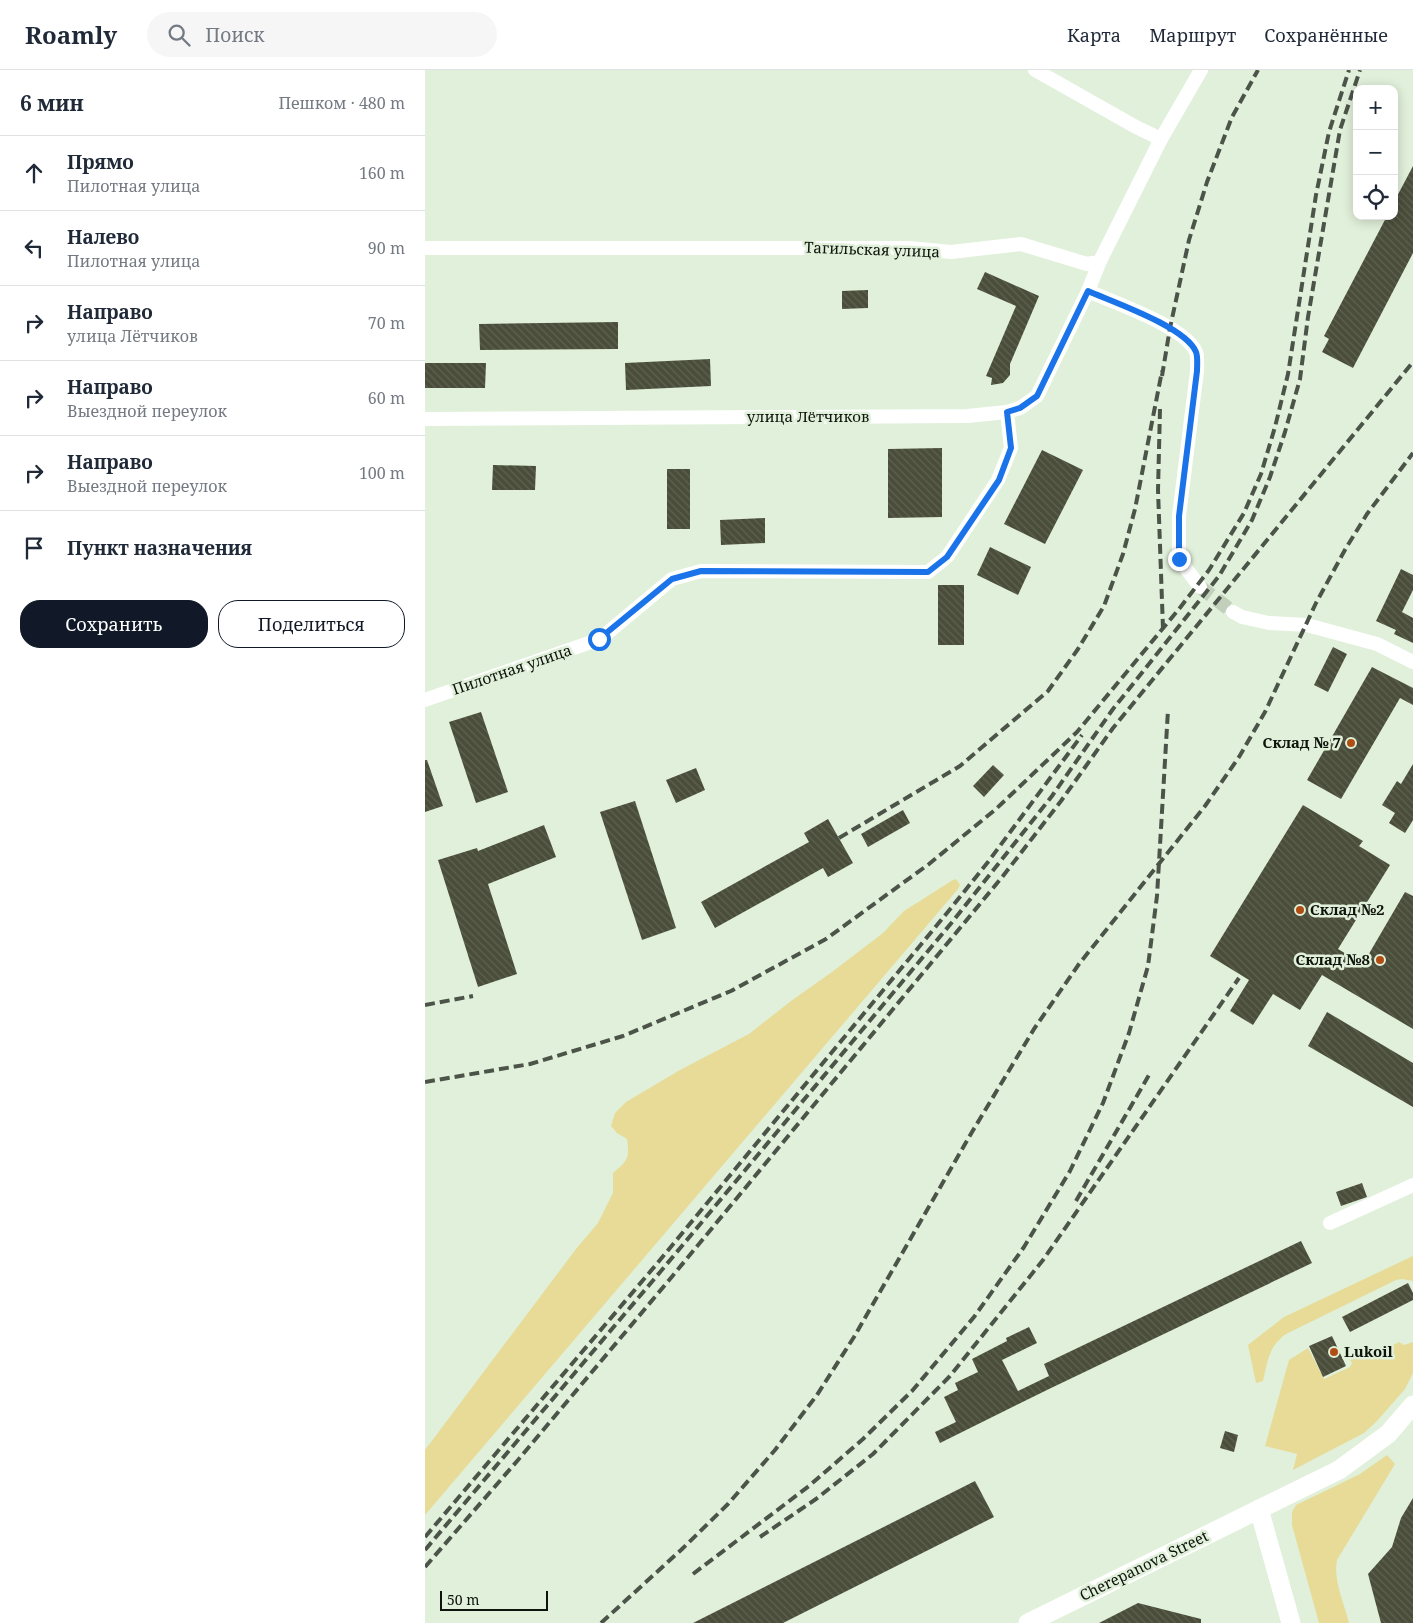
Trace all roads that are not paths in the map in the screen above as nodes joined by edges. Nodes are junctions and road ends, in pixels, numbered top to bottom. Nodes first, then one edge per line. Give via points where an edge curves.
1 (1035, 70) edge
2 (1201, 70) edge
3 (1161, 139) junction
4 (425, 248) edge
5 (1100, 261) junction
6 (1088, 291) junction
7 (1007, 412) junction
8 (425, 419) edge
9 (1200, 587) tunnel mouth
10 (1233, 612) tunnel mouth
11 (1413, 662) edge
12 (425, 700) edge
13 (1413, 1185) edge
14 (1330, 1223) dead end
15 (1413, 1405) edge
16 (1259, 1509) junction
17 (1028, 1623) edge
18 (1291, 1623) edge

1 - 3 street
2 - 3 street
3 - 5 street
4 - 5 street, Тагильская улица via 909,248 951,252 1021,244 1087,264
5 - 6 street, улица Лётчиков
6 - 7 street, улица Лётчиков via 1037,396 1020,408
6 - 9 street via 1170,328 1188,340 1196,352 1197,371 1179,516 1179,559
7 - 8 street, улица Лётчиков via 947,416
7 - 12 street, Пилотная улица via 1011,448 999,480 947,557 928,572 701,571 672,579 599,639
10 - 11 street via 1260,621 1307,625 1377,644
13 - 14 street
15 - 16 main road, Cherepanova Street via 1388,1434 1339,1470
16 - 17 main road, Cherepanova Street
16 - 18 main road

